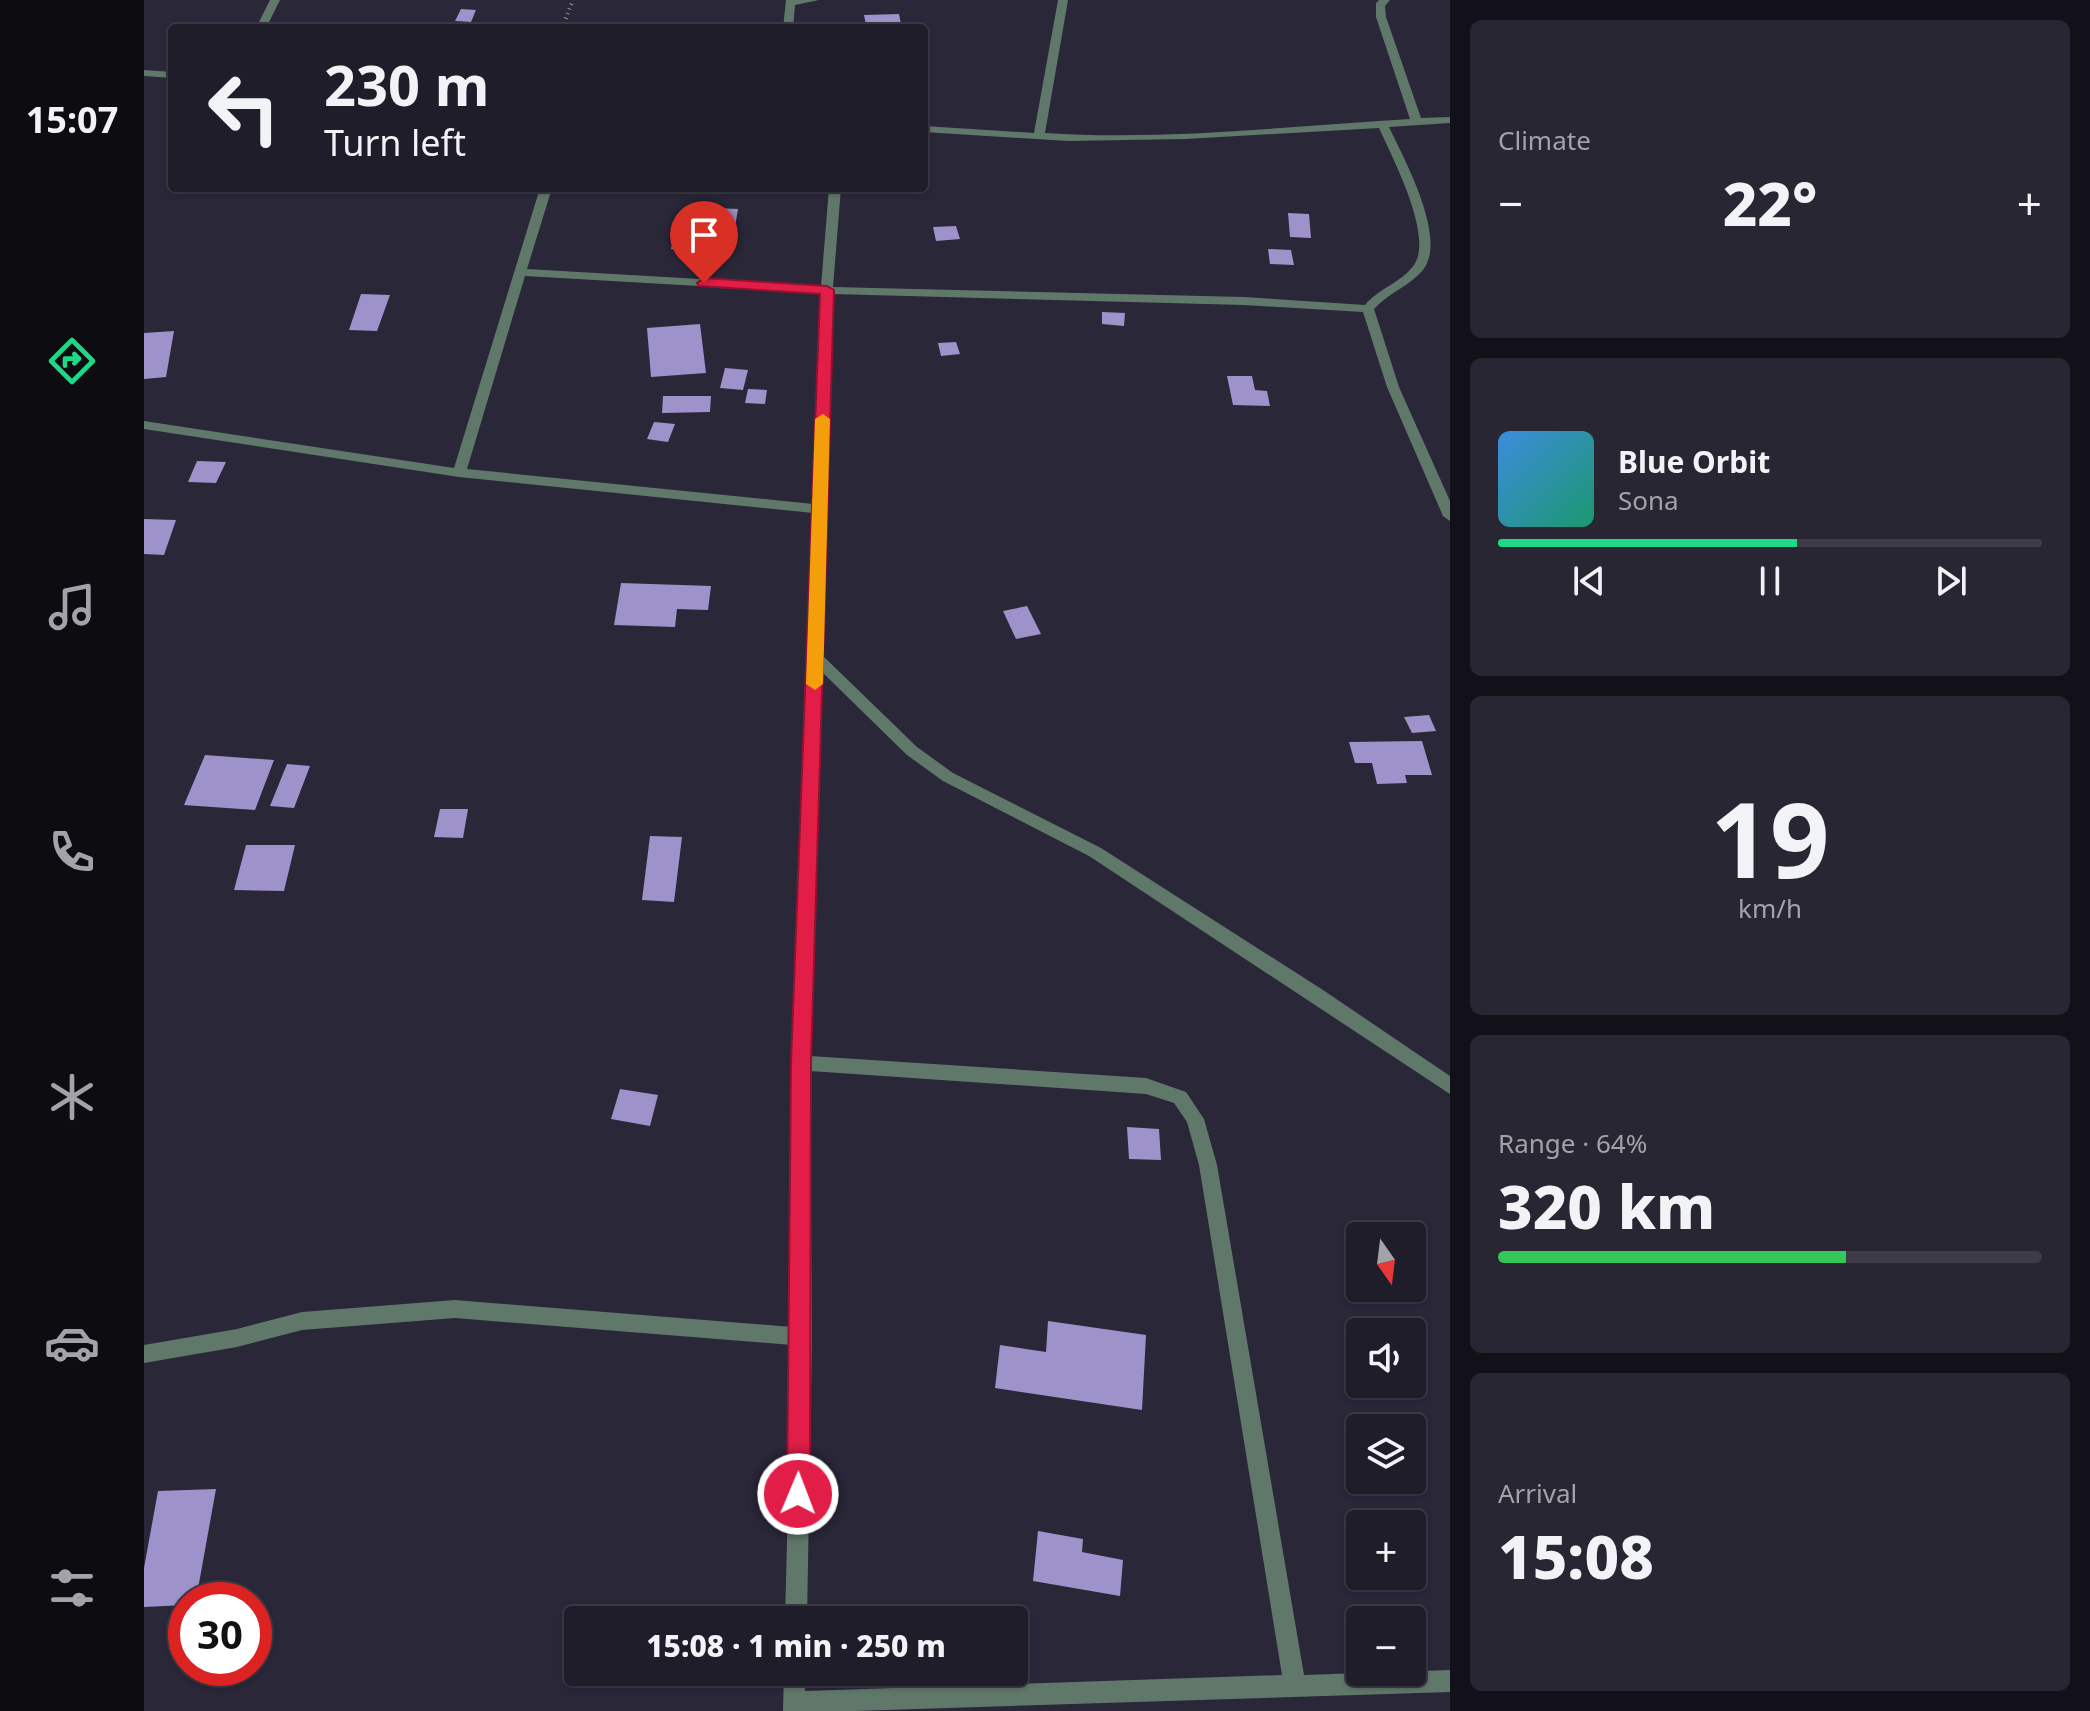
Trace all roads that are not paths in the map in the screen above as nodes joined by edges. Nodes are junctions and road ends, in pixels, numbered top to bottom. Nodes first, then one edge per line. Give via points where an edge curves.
1 (275, 0) edge
2 (814, 0) edge
3 (1063, 0) edge
4 (1385, 0) edge
5 (791, 2) edge
6 (263, 24) edge
7 (788, 24) edge
8 (144, 73) edge
9 (168, 75) edge
10 (1450, 120) edge
11 (1417, 123) junction
12 (1383, 125) junction
13 (928, 129) edge
14 (1039, 135) junction
15 (545, 192) edge
16 (835, 192) edge
17 (520, 272) junction
18 (827, 290) junction
19 (1368, 309) junction
20 (144, 425) edge
21 (459, 473) junction
22 (820, 509) junction
23 (1450, 516) edge
24 (815, 657) junction
25 (801, 1063) junction
26 (1450, 1086) edge
27 (802, 1337) junction
28 (144, 1354) edge
29 (796, 1606) edge
30 (1450, 1681) edge
31 (795, 1686) edge
32 (1295, 1686) junction
33 (794, 1706) edge

1 - 6 street
2 - 5 street
3 - 14 street
4 - 11 street via 1381,17
5 - 7 street
8 - 9 street
10 - 11 street
11 - 12 street
12 - 14 street via 1185,136
12 - 19 street via 1425,229 1427,255
13 - 14 street
15 - 17 street
16 - 18 street
17 - 18 street
17 - 21 street
18 - 19 street via 1229,300
18 - 22 street
19 - 23 street via 1393,387
20 - 21 street
21 - 22 street
22 - 24 street
24 - 25 street
24 - 26 street via 912,751 948,777 1095,852
25 - 27 street
25 - 32 street via 1146,1086 1180,1097 1195,1119 1208,1165
27 - 28 street via 455,1309 302,1321
27 - 29 street
30 - 32 street
31 - 33 street
32 - 33 street

